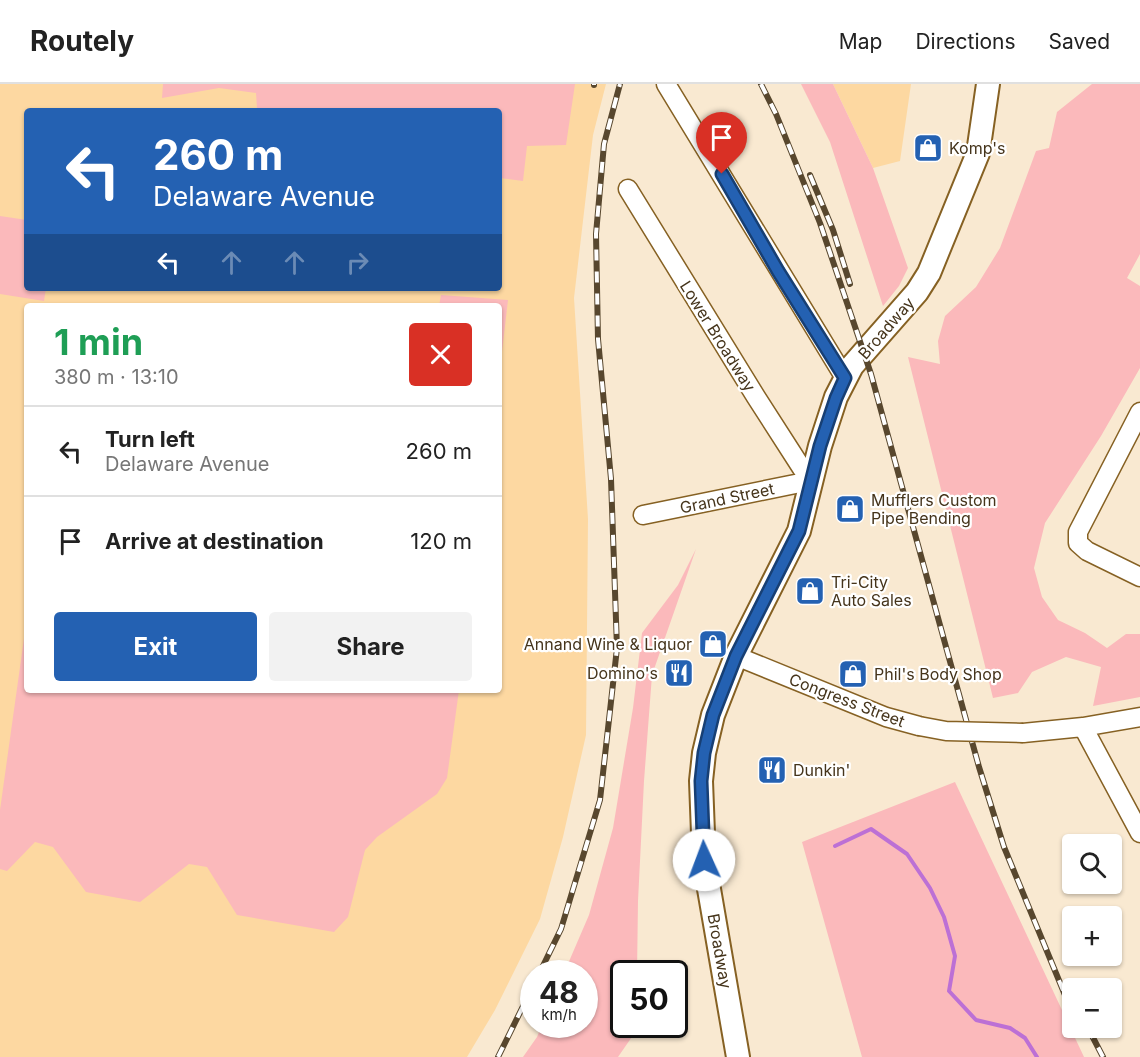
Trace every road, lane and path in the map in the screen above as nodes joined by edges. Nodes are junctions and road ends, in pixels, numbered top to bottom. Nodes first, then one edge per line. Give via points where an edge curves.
1 (666, 84) edge
2 (988, 84) edge
3 (628, 189) dead end
4 (845, 378) junction
5 (1140, 412) edge
6 (810, 481) junction
7 (643, 515) dead end
8 (1140, 577) edge
9 (736, 656) junction
10 (1140, 717) edge
11 (1083, 727) junction
12 (1140, 833) edge
13 (738, 1057) edge

1 - 4 street
2 - 4 main road, Broadway via 978,153 924,283
3 - 6 street, Lower Broadway
4 - 6 main road, Broadway
5 - 8 street via 1078,532 1078,543 1087,551
6 - 7 street, Grand Street
6 - 9 main road, Broadway via 799,531
9 - 11 street, Congress Street, bridge via 886,717 919,726 1023,733
9 - 13 main road, Broadway via 713,715 701,781 704,860
10 - 11 street, Congress Street
11 - 12 street

